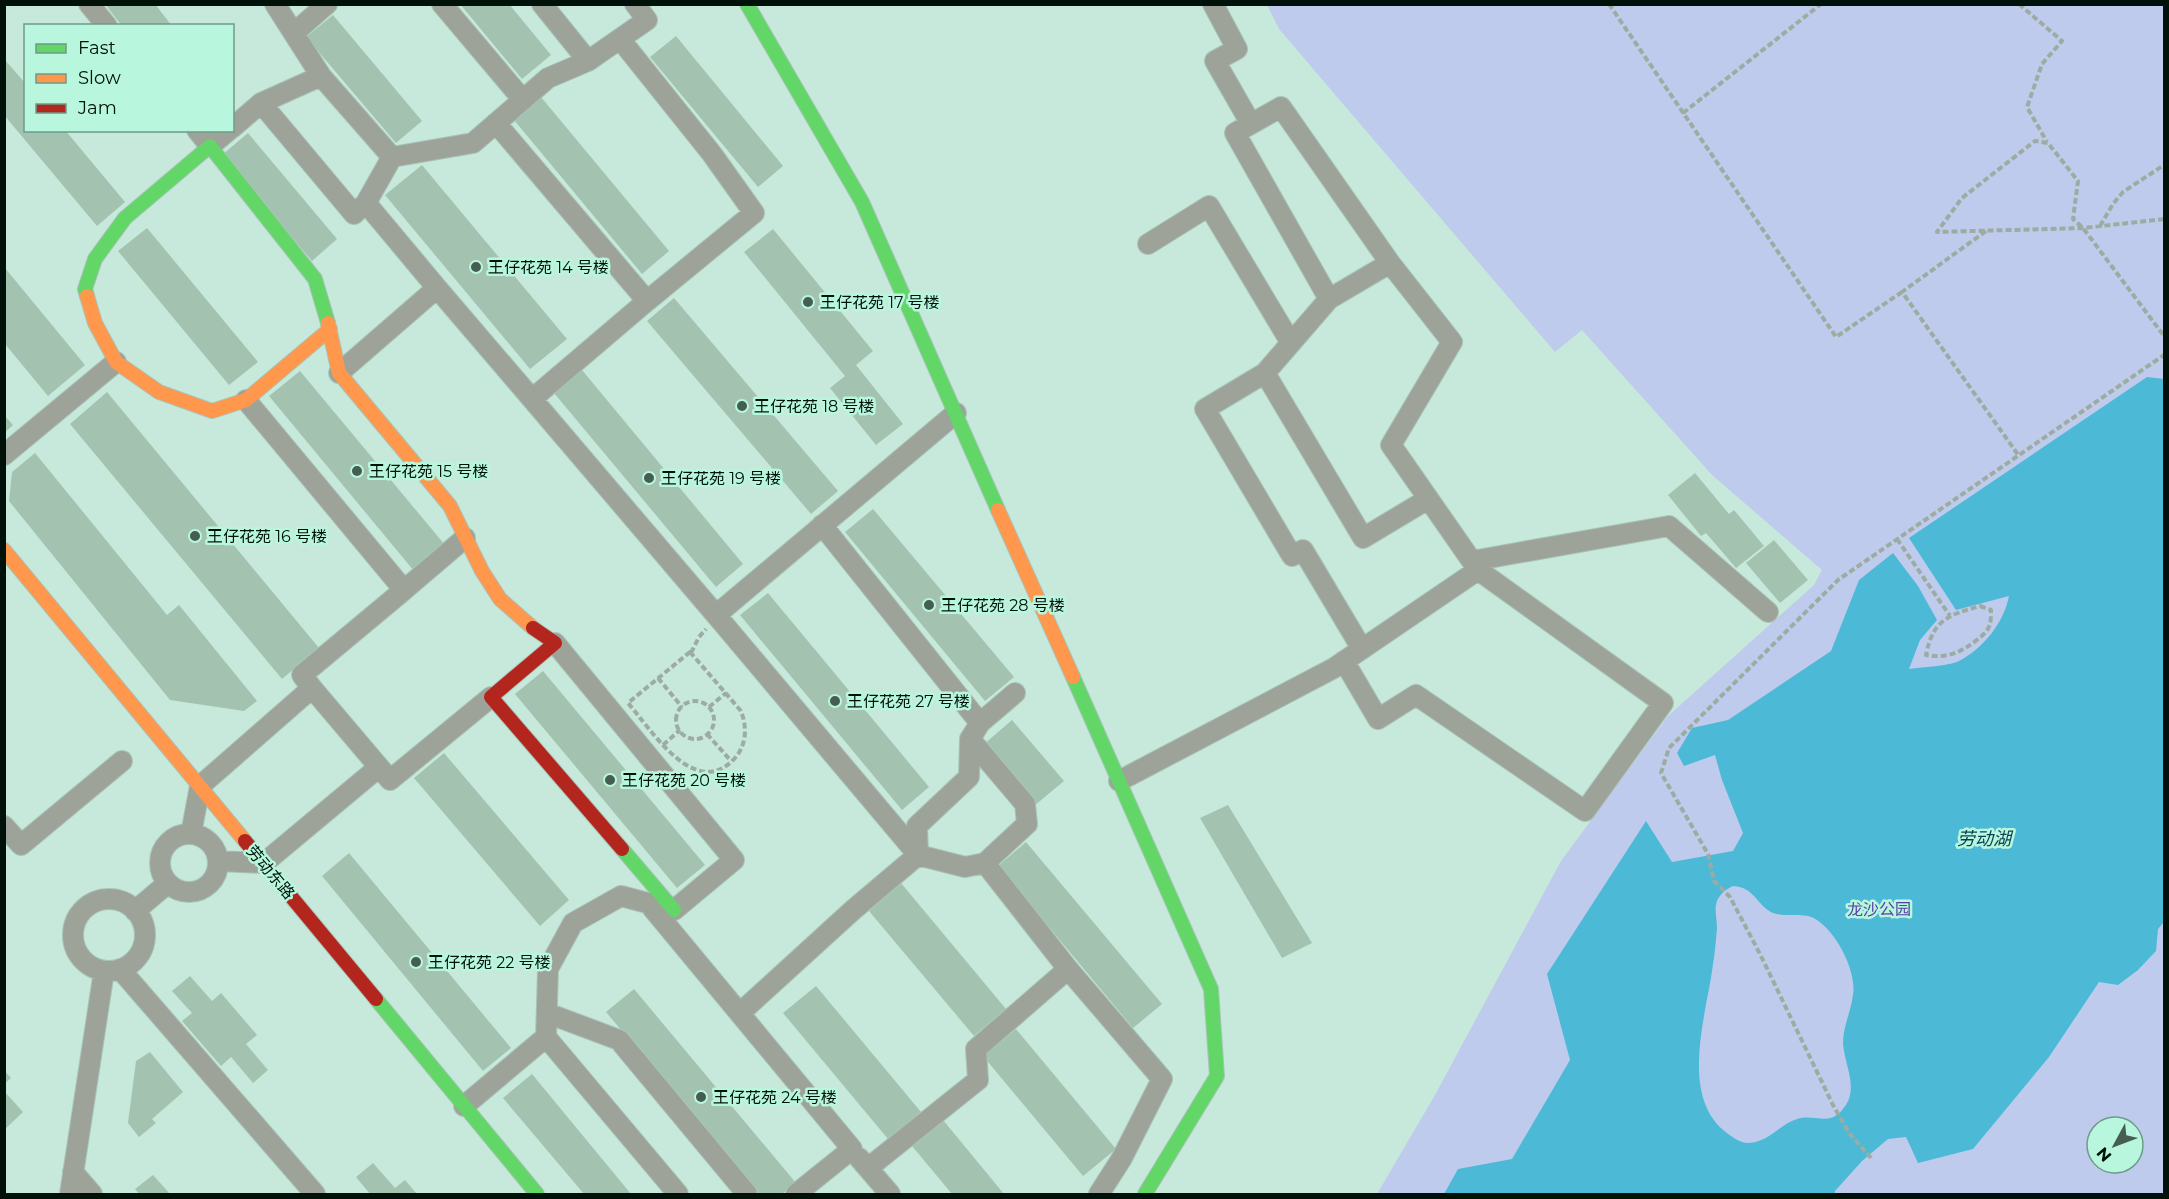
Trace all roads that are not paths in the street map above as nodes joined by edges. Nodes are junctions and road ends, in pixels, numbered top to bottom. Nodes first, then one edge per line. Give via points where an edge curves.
1 (89, 4) edge
2 (275, 4) edge
3 (327, 4) edge
4 (442, 4) edge
5 (542, 4) edge
6 (635, 4) edge
7 (747, 4) edge
8 (1213, 4) edge
9 (105, 24) edge
10 (294, 33) junction
11 (620, 39) junction
12 (588, 61) junction
13 (321, 76) junction
14 (523, 100) junction
15 (261, 103) junction
16 (496, 123) junction
17 (1251, 124) junction
18 (234, 126) edge
19 (199, 132) edge
20 (227, 132) edge
21 (210, 146) junction
22 (392, 157) junction
23 (366, 203) junction
24 (1148, 244) dead end
25 (1390, 263) junction
26 (437, 288) junction
27 (1329, 299) junction
28 (647, 301) junction
29 (330, 329) junction
30 (1292, 343) junction
31 (116, 362) junction
32 (339, 373) junction
33 (1265, 373) junction
34 (531, 399) junction
35 (246, 400) junction
36 (956, 413) junction
37 (4, 455) edge
38 (1428, 499) junction
39 (822, 525) junction
40 (465, 538) junction
41 (4, 550) edge
42 (1475, 565) junction
43 (404, 590) junction
44 (1768, 612) dead end
45 (716, 615) junction
46 (555, 644) junction
47 (1362, 649) junction
48 (1344, 661) junction
49 (312, 688) junction
50 (1015, 693) dead end
51 (491, 697) junction
52 (975, 731) junction
53 (122, 761) dead end
54 (379, 768) junction
55 (1119, 781) junction
56 (200, 786) junction
57 (4, 826) edge
58 (191, 834) junction
59 (918, 855) junction
60 (218, 861) junction
61 (264, 863) junction
62 (985, 863) junction
63 (168, 883) junction
64 (649, 904) junction
65 (674, 910) junction
66 (135, 911) junction
67 (1068, 969) junction
68 (112, 970) junction
69 (547, 1013) junction
70 (740, 1013) junction
71 (546, 1037) junction
72 (464, 1106) junction
73 (852, 1149) junction
74 (868, 1168) junction
75 (73, 1172) junction
76 (530, 1191) edge
77 (70, 1194) edge
78 (92, 1194) edge
79 (315, 1194) edge
80 (678, 1194) edge
81 (747, 1194) edge
82 (796, 1194) edge
83 (888, 1194) edge
84 (1100, 1194) edge
85 (1145, 1194) edge

1 - 9 street
2 - 10 street
3 - 10 street
4 - 14 street
5 - 12 street
6 - 11 street via 647,20
7 - 36 street via 862,202
8 - 17 street via 1237,49 1215,61
10 - 13 street
11 - 12 street
11 - 28 street via 754,213
12 - 14 street via 548,78
13 - 15 street
13 - 22 street
14 - 16 street
15 - 18 street
15 - 23 street via 354,214
16 - 22 street via 473,143
16 - 28 street
17 - 25 street via 1281,107
17 - 27 street via 1235,133
19 - 21 street
20 - 21 street
21 - 29 street via 315,279
21 - 31 street via 125,218 95,259 85,289 95,323
22 - 23 street
23 - 26 street
24 - 30 street via 1209,206
25 - 27 street
25 - 38 street via 1452,342 1391,445
26 - 32 street
26 - 34 street
27 - 30 street
28 - 34 street
29 - 32 street
29 - 35 street
30 - 33 street
31 - 35 street via 159,392 212,411
31 - 37 street
32 - 40 street via 450,506
33 - 38 street via 1363,538
33 - 47 street via 1205,409 1292,556 1303,550
34 - 45 street
35 - 43 street
36 - 39 street
36 - 55 street
38 - 42 street
39 - 45 street
39 - 52 street
40 - 43 street
40 - 46 street via 500,599
41 - 56 street, 劳动东路
42 - 44 street via 1670,526
42 - 47 street
42 - 48 street via 1663,704 1585,811 1416,695 1378,718
43 - 49 street via 302,675
45 - 59 street
46 - 51 street
46 - 65 street via 734,860
47 - 48 street
48 - 55 street
49 - 54 street
49 - 56 street
50 - 52 street
51 - 54 street via 390,780
51 - 65 street
52 - 59 street via 969,777 917,826
52 - 62 street via 1025,804 1027,824
53 - 57 street via 21,846
54 - 61 street
55 - 85 street via 1211,989 1217,1076
56 - 58 street
56 - 61 street, 劳动东路
58 - 60 street via 211,843
58 - 63 street via 177,836 164,848 160,866
59 - 62 street via 965,867
59 - 70 street
60 - 61 street
60 - 63 street via 212,880 196,891
61 - 72 street, 劳动东路
62 - 67 street
63 - 66 street
64 - 65 street
64 - 69 street via 621,896 573,923 548,969
64 - 70 street
66 - 68 street via 143,926 142,949 127,966
66 - 68 street via 120,901 108,899 96,901 78,916 73,939 76,951 93,967
67 - 74 street via 976,1049 978,1080
67 - 84 street via 1162,1079
68 - 75 street
68 - 79 street
69 - 71 street
69 - 81 street via 619,1040
70 - 73 street
71 - 72 street
71 - 80 street
72 - 76 street, 劳动东路
73 - 74 street
73 - 82 street
74 - 83 street
75 - 77 street
75 - 78 street

